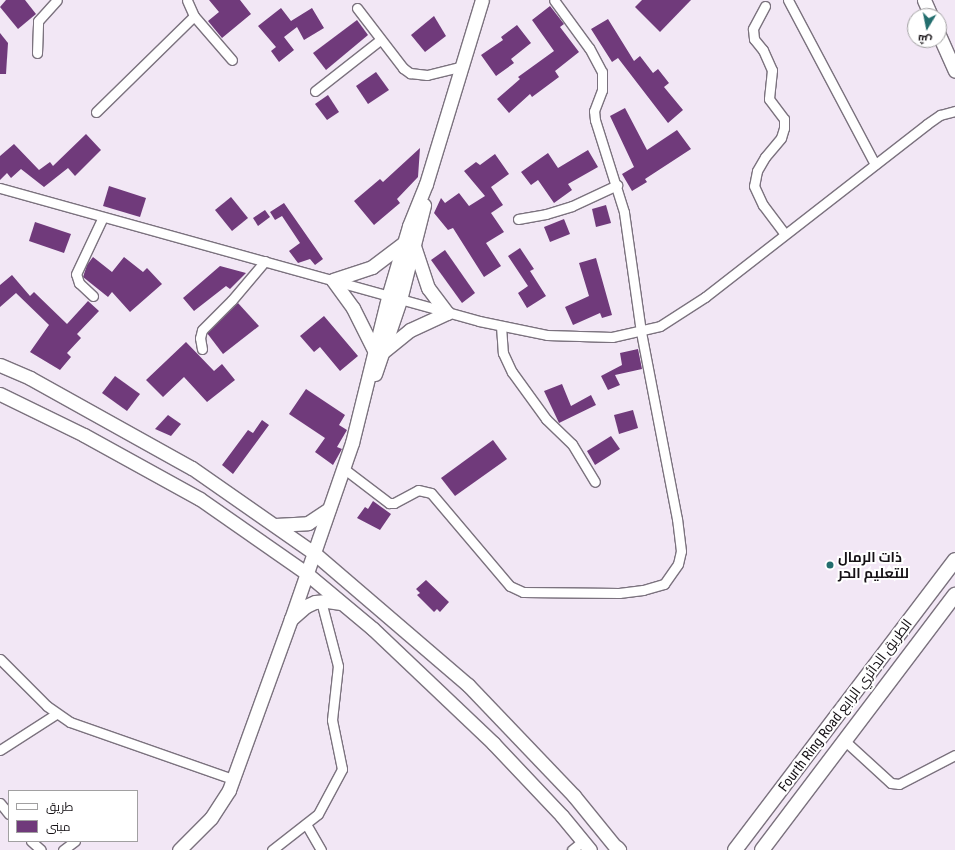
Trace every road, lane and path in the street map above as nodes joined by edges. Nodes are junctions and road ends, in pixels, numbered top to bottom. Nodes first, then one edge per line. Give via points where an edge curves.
1 (57, 0) edge
2 (482, 0) edge
3 (788, 0) edge
4 (189, 1) edge
5 (558, 1) edge
6 (765, 2) edge
7 (357, 8) dead end
8 (194, 16) junction
9 (380, 40) junction
10 (945, 48) edge
11 (37, 54) dead end
12 (232, 60) dead end
13 (462, 66) junction
14 (954, 66) edge
15 (315, 90) dead end
16 (955, 111) edge
17 (96, 112) dead end
18 (875, 164) junction
19 (617, 185) junction
20 (0, 188) edge
21 (103, 217) junction
22 (518, 219) dead end
23 (784, 233) junction
24 (410, 244) junction
25 (265, 261) junction
26 (333, 280) junction
27 (93, 296) dead end
28 (394, 298) junction
29 (447, 313) junction
30 (501, 326) junction
31 (641, 332) junction
32 (202, 349) dead end
33 (378, 351) junction
34 (0, 365) edge
35 (0, 394) edge
36 (343, 468) junction
37 (595, 482) dead end
38 (329, 509) junction
39 (275, 524) junction
40 (314, 553) junction
41 (955, 560) edge
42 (306, 573) junction
43 (955, 595) edge
44 (322, 601) junction
45 (341, 603) junction
46 (291, 619) junction
47 (0, 659) edge
48 (56, 714) junction
49 (845, 741) junction
50 (0, 750) edge
51 (955, 755) edge
52 (233, 779) junction
53 (0, 803) edge
54 (8, 813) edge
55 (306, 824) junction
56 (32, 842) edge
57 (74, 842) edge
58 (586, 846) edge
59 (618, 849) edge
60 (41, 850) edge
61 (63, 850) edge
62 (179, 850) edge
63 (272, 850) edge
64 (321, 850) edge
65 (572, 850) edge
66 (735, 850) edge
67 (762, 850) edge

1 - 11 street via 38,20
2 - 13 main road
3 - 18 street
4 - 8 street
5 - 19 street via 602,72 602,90 594,111
6 - 23 street via 753,29 754,40 763,50 772,70 769,99 784,119 784,128 781,138 757,171 754,186 763,205
7 - 9 street
8 - 12 street
8 - 17 street
9 - 13 street via 410,73 427,75
9 - 15 street
10 - 14 main road
13 - 24 main road
16 - 18 street via 934,119
18 - 23 street
19 - 22 street via 565,208 536,217
19 - 31 street via 634,269
20 - 21 street
21 - 25 street
21 - 27 street via 76,274 79,283
23 - 31 street via 705,297 665,323
24 - 26 main road via 372,267
24 - 28 main road
24 - 29 main road via 428,288
25 - 26 street
25 - 32 street via 202,330
26 - 28 street
26 - 33 main road
28 - 29 street
28 - 33 main road
29 - 30 street
29 - 33 main road via 410,330
30 - 31 street via 569,338 612,337
30 - 37 street via 503,353 512,372 546,419 572,444
31 - 36 street via 681,551 672,576 664,584 619,593 534,594 516,590 431,493 418,490 389,503
33 - 36 main road
34 - 39 main road via 30,378 192,468
35 - 42 main road via 84,435 200,499
36 - 38 main road
38 - 39 main road via 308,523
38 - 40 main road
39 - 40 main road
40 - 42 main road
40 - 59 main road via 468,684 568,790
41 - 66 main road, Fourth Ring Road الطريق الدائري الرابع
42 - 45 main road
42 - 46 main road
43 - 49 main road, Fourth Ring Road الطريق الدائري الرابع
44 - 45 main road
44 - 46 main road via 306,606
44 - 55 street via 338,666 332,720 342,769 326,802
45 - 58 main road via 373,629 493,743
46 - 52 main road
47 - 48 street
48 - 50 street
48 - 52 street via 98,733
49 - 51 street via 888,782 894,784
49 - 67 main road, Fourth Ring Road الطريق الدائري الرابع
52 - 62 main road via 211,818
53 - 54 street
55 - 63 street
55 - 64 street
56 - 60 street
57 - 61 street
58 - 65 street

